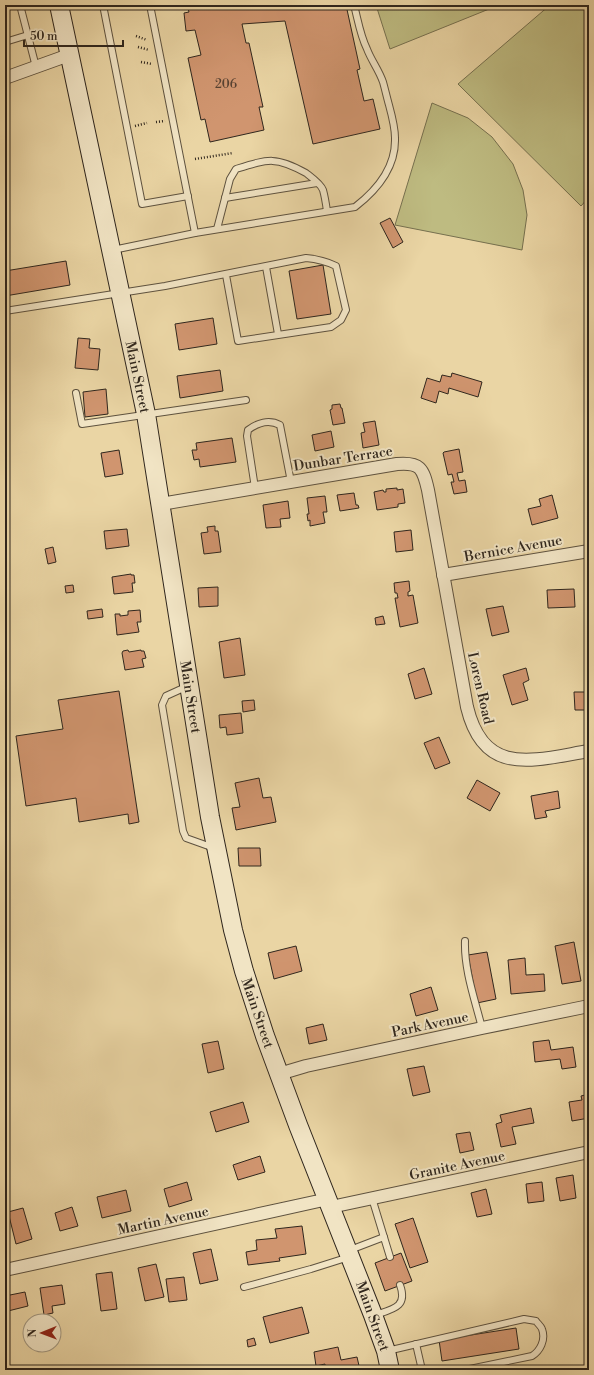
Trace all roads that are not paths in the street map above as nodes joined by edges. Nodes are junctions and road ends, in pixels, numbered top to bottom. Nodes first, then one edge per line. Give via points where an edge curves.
1 (20, 5) edge
2 (59, 5) edge
3 (103, 5) edge
4 (150, 5) edge
5 (354, 5) edge
6 (28, 34) junction
7 (5, 42) edge
8 (69, 55) junction
9 (36, 67) junction
10 (5, 78) edge
11 (317, 183) junction
12 (188, 196) junction
13 (225, 198) junction
14 (327, 211) junction
15 (217, 229) junction
16 (195, 233) junction
17 (111, 250) junction
18 (266, 267) junction
19 (226, 275) junction
20 (120, 293) junction
21 (5, 311) edge
22 (278, 334) junction
23 (76, 393) dead end
24 (246, 400) dead end
25 (146, 414) junction
26 (291, 482) junction
27 (255, 488) junction
28 (161, 504) junction
29 (589, 551) edge
30 (443, 575) junction
31 (190, 685) junction
32 (589, 751) edge
33 (216, 849) junction
34 (465, 941) dead end
35 (589, 1006) edge
36 (482, 1028) junction
37 (279, 1074) junction
38 (589, 1152) edge
39 (372, 1198) junction
40 (329, 1203) junction
41 (384, 1237) junction
42 (349, 1253) junction
43 (390, 1257) dead end
44 (5, 1270) edge
45 (400, 1285) dead end
46 (244, 1287) dead end
47 (374, 1315) junction
48 (416, 1344) junction
49 (386, 1352) junction
50 (390, 1370) edge
51 (422, 1370) edge
52 (465, 1370) edge

1 - 6 lane
2 - 8 main road, Main Street
3 - 12 lane via 142,204
4 - 12 lane
5 - 14 lane via 366,48 383,81 393,123 393,154 383,180 366,198 355,206
6 - 7 lane
6 - 9 lane
8 - 9 street
8 - 17 main road, Main Street
9 - 10 street
11 - 13 lane
11 - 13 lane via 291,164 279,160 264,161 236,169 230,179
11 - 14 lane via 323,188
12 - 16 lane
13 - 15 lane
14 - 15 lane
15 - 16 lane
16 - 17 lane
17 - 20 main road, Main Street
18 - 19 lane
18 - 22 lane
18 - 22 lane via 306,258 318,259 336,266 346,310 341,320 331,327
19 - 20 lane
19 - 22 lane via 238,341
20 - 21 lane
20 - 25 main road, Main Street
23 - 25 lane via 82,424
24 - 25 lane
25 - 28 main road, Main Street
26 - 27 street, Dunbar Terrace
26 - 27 lane via 280,425 274,422 263,423 248,430 247,436
26 - 30 street, Dunbar Terrace via 397,464 416,465 427,482
27 - 28 street, Dunbar Terrace
28 - 31 main road, Main Street
29 - 30 street, Bernice Avenue
30 - 32 street, Loren Road via 470,721 480,741 495,753 515,760 535,760
31 - 33 main road, Main Street
31 - 33 lane via 166,696 162,704 183,831 186,838
33 - 37 main road, Main Street via 244,971
34 - 36 lane via 467,968
35 - 36 street, Park Avenue
36 - 37 street, Park Avenue
37 - 40 main road, Main Street
38 - 39 street, Granite Avenue
39 - 40 street, Granite Avenue
39 - 41 lane
40 - 42 main road, Main Street
40 - 44 street, Martin Avenue
41 - 42 lane
41 - 43 lane
42 - 46 lane via 311,1269
42 - 47 main road, Main Street
45 - 47 lane via 402,1302
47 - 49 main road, Main Street
48 - 49 lane
48 - 51 lane
48 - 52 lane via 524,1319 536,1321 542,1330 542,1343 538,1352 532,1356
49 - 50 main road, Main Street

